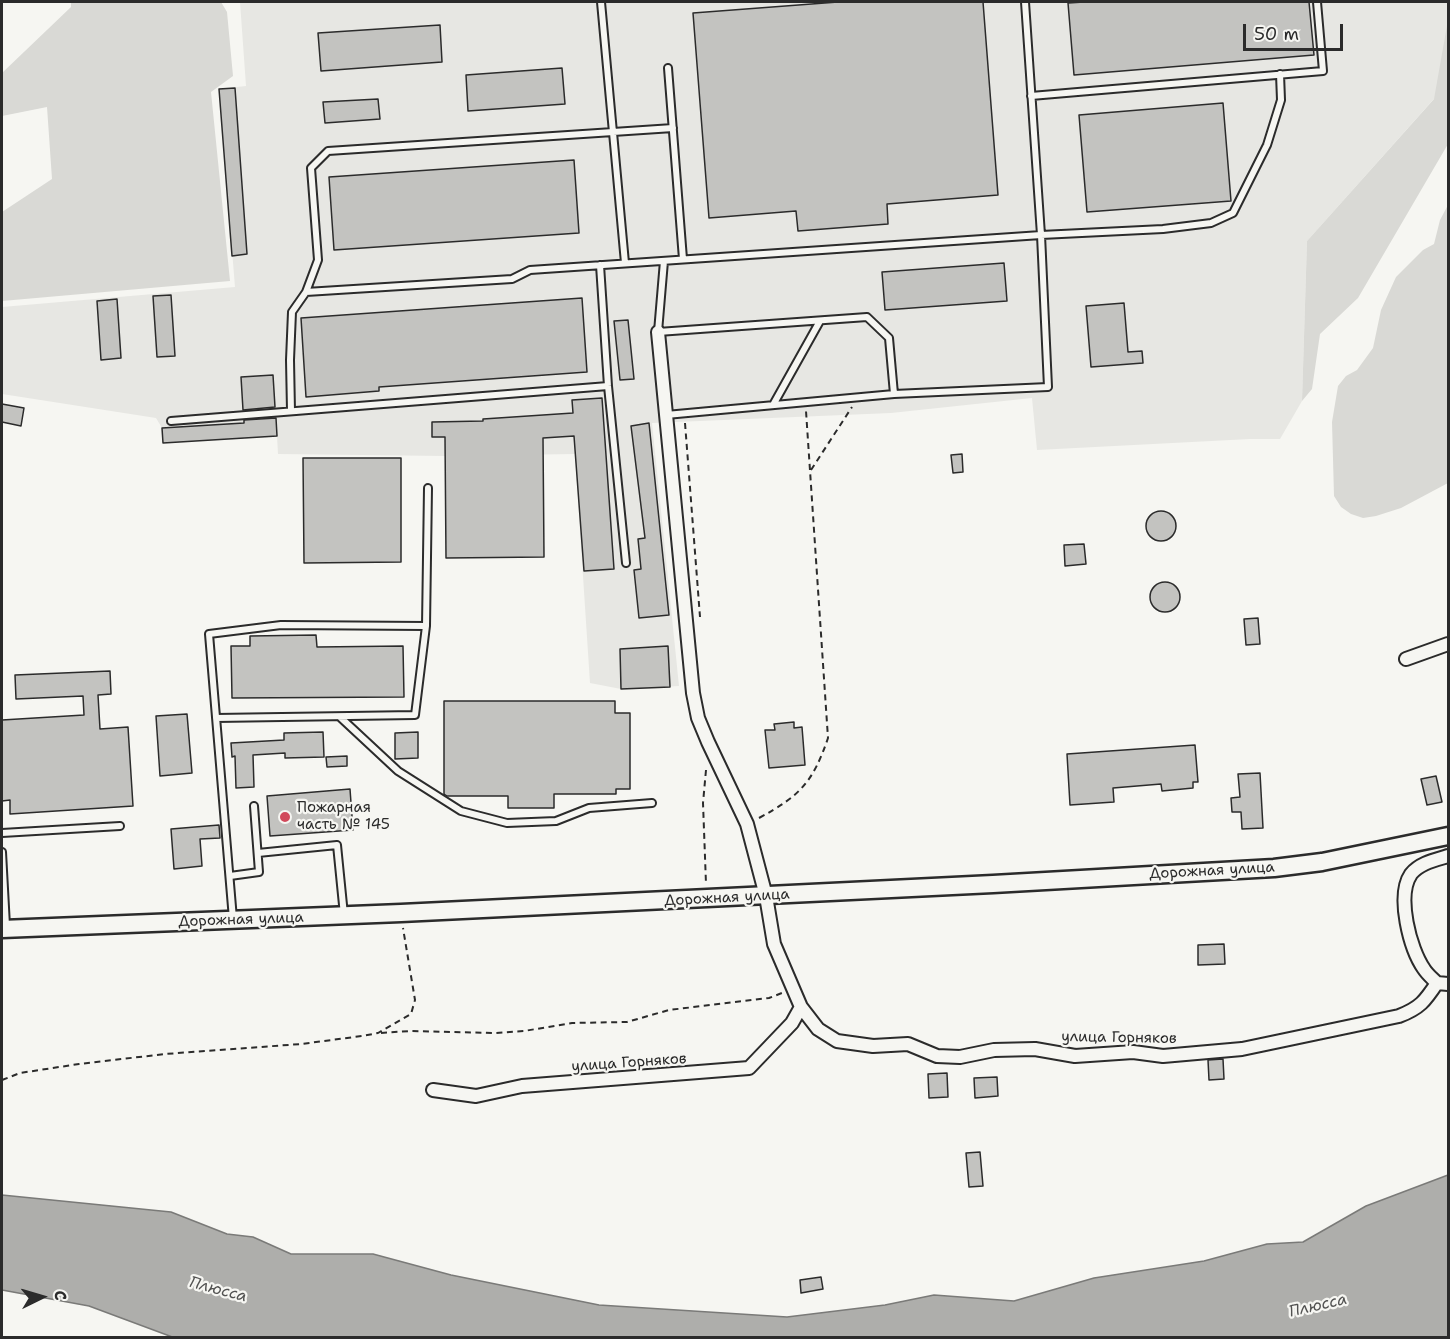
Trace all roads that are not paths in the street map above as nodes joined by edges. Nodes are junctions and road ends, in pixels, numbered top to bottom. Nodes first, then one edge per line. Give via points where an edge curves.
1 (601, 2) edge
2 (1025, 2) edge
3 (1317, 2) edge
4 (668, 68) dead end
5 (1280, 74) junction
6 (1031, 96) junction
7 (673, 129) junction
8 (613, 132) junction
9 (1041, 235) junction
10 (684, 260) junction
11 (664, 261) junction
12 (625, 263) junction
13 (600, 265) junction
14 (306, 292) junction
15 (820, 321) junction
16 (658, 332) junction
17 (608, 386) junction
18 (894, 394) junction
19 (773, 405) junction
20 (291, 411) junction
21 (665, 415) junction
22 (171, 421) dead end
23 (428, 488) dead end
24 (626, 563) dead end
25 (426, 626) junction
26 (1449, 644) edge
27 (1406, 659) dead end
28 (340, 716) junction
29 (216, 718) junction
30 (652, 803) dead end
31 (254, 806) dead end
32 (120, 826) dead end
33 (2, 833) edge
34 (1449, 836) edge
35 (2, 852) edge
36 (258, 853) junction
37 (1449, 856) edge
38 (230, 876) junction
39 (766, 896) junction
40 (344, 916) junction
41 (233, 920) junction
42 (4, 929) edge
43 (1443, 983) edge
44 (801, 1007) junction
45 (433, 1090) dead end

1 - 8 lane
2 - 6 lane
3 - 5 lane via 1323,71
4 - 7 lane
5 - 6 lane
5 - 9 lane via 1281,100 1267,145 1233,213 1211,223 1164,229
6 - 9 lane
7 - 8 lane
7 - 10 lane
8 - 12 lane
8 - 14 lane via 328,151 311,168 318,260
9 - 10 lane
9 - 18 lane via 1048,387
10 - 11 lane
11 - 12 lane
11 - 16 lane
12 - 13 lane
13 - 14 lane via 530,270 512,279
13 - 17 lane
14 - 20 lane via 292,312
15 - 16 lane
15 - 18 lane via 867,317 889,338
15 - 19 lane
16 - 21 street, улица Горняков
17 - 20 lane
17 - 24 lane
18 - 19 lane
19 - 21 lane
20 - 22 lane
21 - 39 street, улица Горняков via 698,718 747,824
23 - 25 lane
25 - 28 lane via 415,715
25 - 29 lane via 281,625 209,634
26 - 27 street
28 - 29 lane
28 - 30 lane via 398,771 461,811 507,823 556,821 589,808
29 - 38 lane
31 - 36 lane
32 - 33 lane
34 - 39 street, Дорожная улица via 1274,868
35 - 42 lane
36 - 38 lane via 259,872
36 - 40 lane via 337,845
37 - 43 street via 1426,862 1413,873 1406,884 1405,903 1414,949 1424,970
38 - 41 lane
39 - 40 street, Дорожная улица
39 - 44 street, улица Горняков via 774,944
40 - 41 street, Дорожная улица
41 - 42 street, Дорожная улица
43 - 44 street, улица Горняков via 1414,1011 1400,1016 1242,1049 1163,1056 1075,1056 1035,1049 937,1056 908,1044 873,1046 837,1041 818,1029
44 - 45 street, улица Горняков via 792,1023 749,1068 522,1086 476,1096

